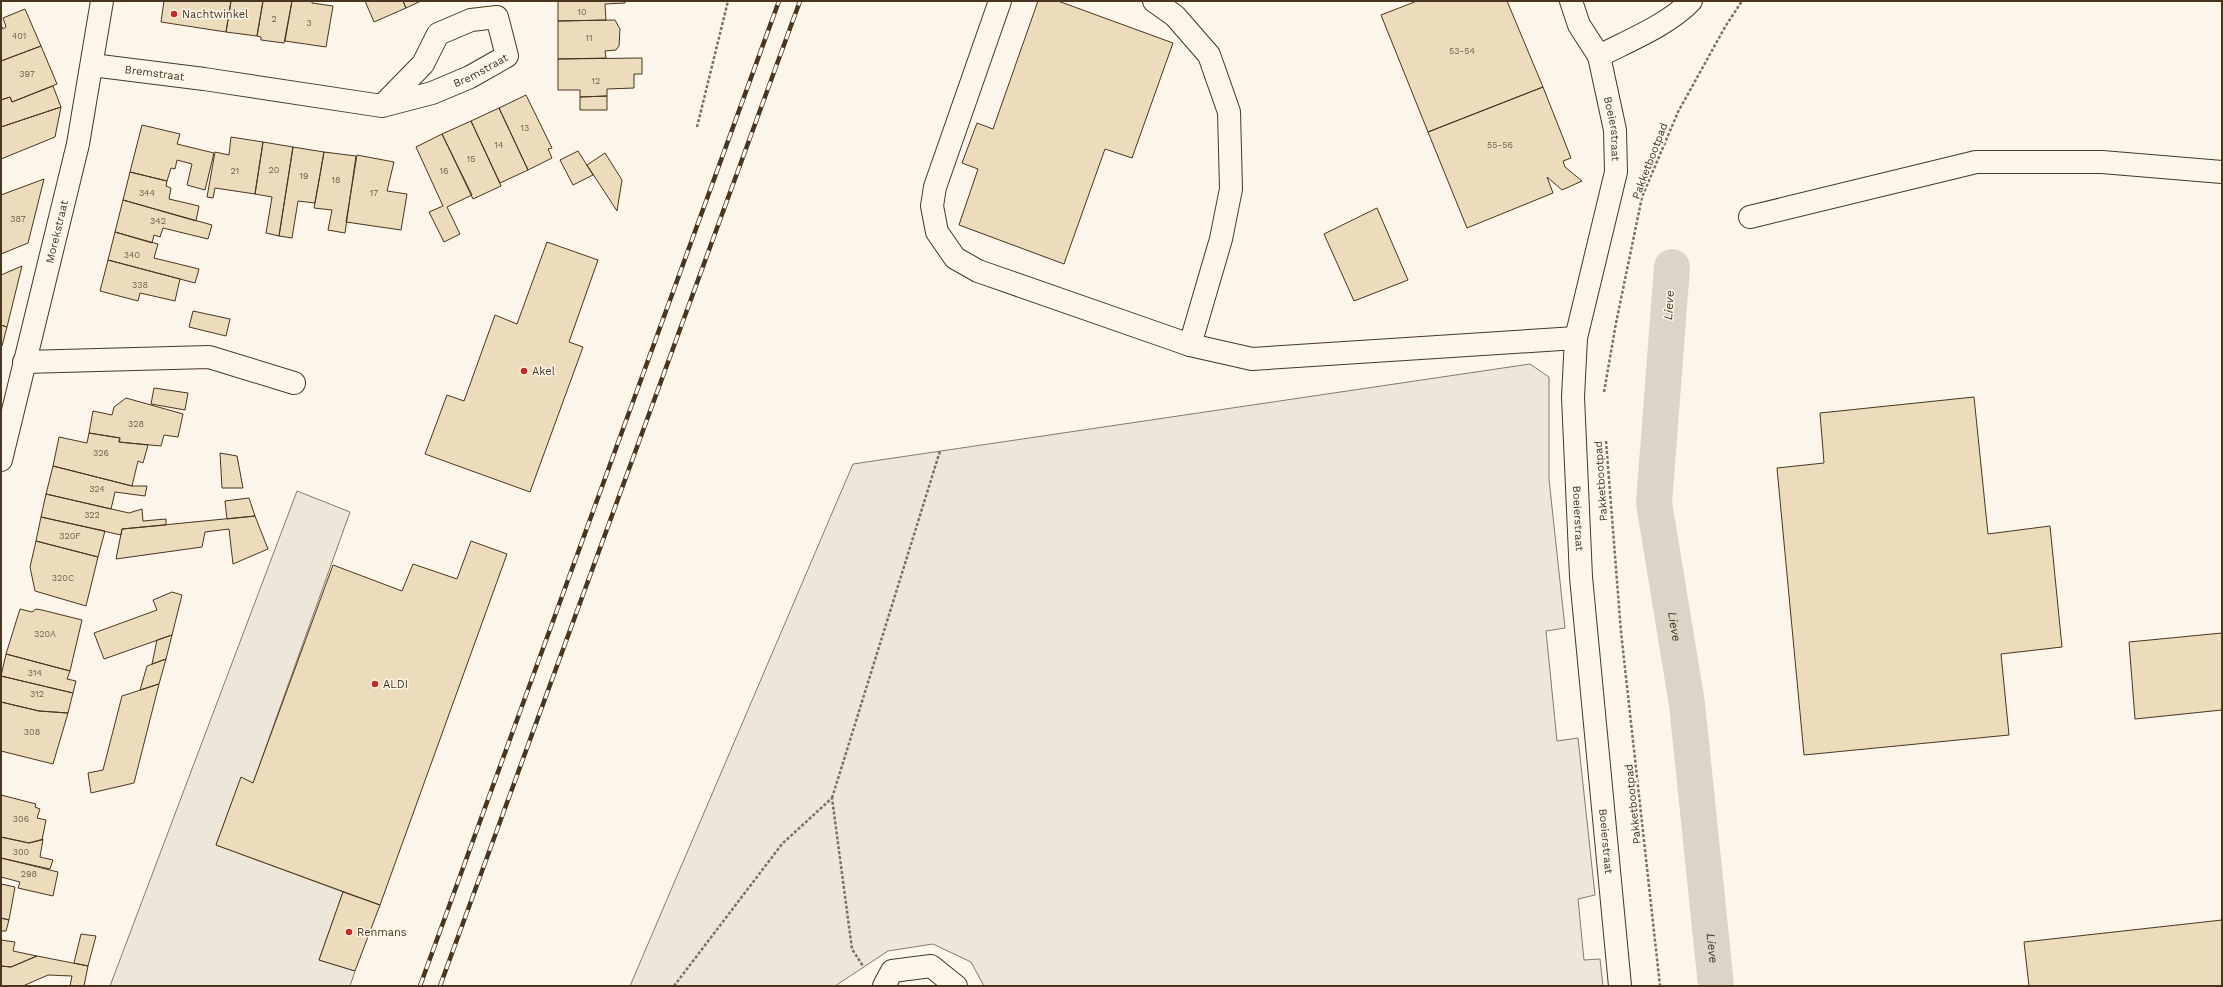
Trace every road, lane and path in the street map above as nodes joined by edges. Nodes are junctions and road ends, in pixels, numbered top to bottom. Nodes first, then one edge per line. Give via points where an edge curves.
1 (102, 1) edge
2 (728, 1) edge
3 (1000, 1) edge
4 (1154, 1) edge
5 (1570, 1) edge
6 (1691, 1) edge
7 (1742, 1) edge
8 (1599, 56) junction
9 (92, 65) junction
10 (382, 106) junction
11 (698, 127) dead end
12 (2222, 172) edge
13 (1750, 217) dead end
14 (1576, 338) junction
15 (1190, 345) junction
16 (24, 362) junction
17 (294, 383) dead end
18 (1604, 398) dead end
19 (1606, 436) dead end
20 (940, 451) dead end
21 (1, 460) edge
22 (832, 798) junction
23 (864, 968) dead end
24 (674, 986) edge
25 (884, 986) edge
26 (956, 986) edge
27 (1620, 986) edge
28 (1660, 986) edge

1 - 9 street, Morekstraat
2 - 11 path
3 - 15 street via 936,187 932,206 937,232 955,258 978,271
4 - 15 street via 1175,16 1209,55 1228,112 1231,189 1221,239
5 - 8 street, Boeierstraat via 1579,25
6 - 8 street via 1683,10
7 - 18 path, Pakketbootpad via 1678,112 1642,197 1616,323
8 - 14 street, Boeierstraat via 1615,130 1616,172
9 - 10 street, Bremstraat
9 - 16 street, Morekstraat via 78,144
10 - 10 street, Bremstraat via 432,93 470,77 507,56 497,17 471,20 438,34 423,64
12 - 13 street via 2102,162 1976,162
14 - 15 street via 1252,359
14 - 27 street, Boeierstraat via 1573,398 1581,577
16 - 17 street via 209,357
16 - 21 street, Morekstraat
19 - 28 path, Pakketbootpad via 1620,624
20 - 22 path
22 - 23 path via 852,949
22 - 24 path via 782,844
25 - 26 street via 892,971 931,966

